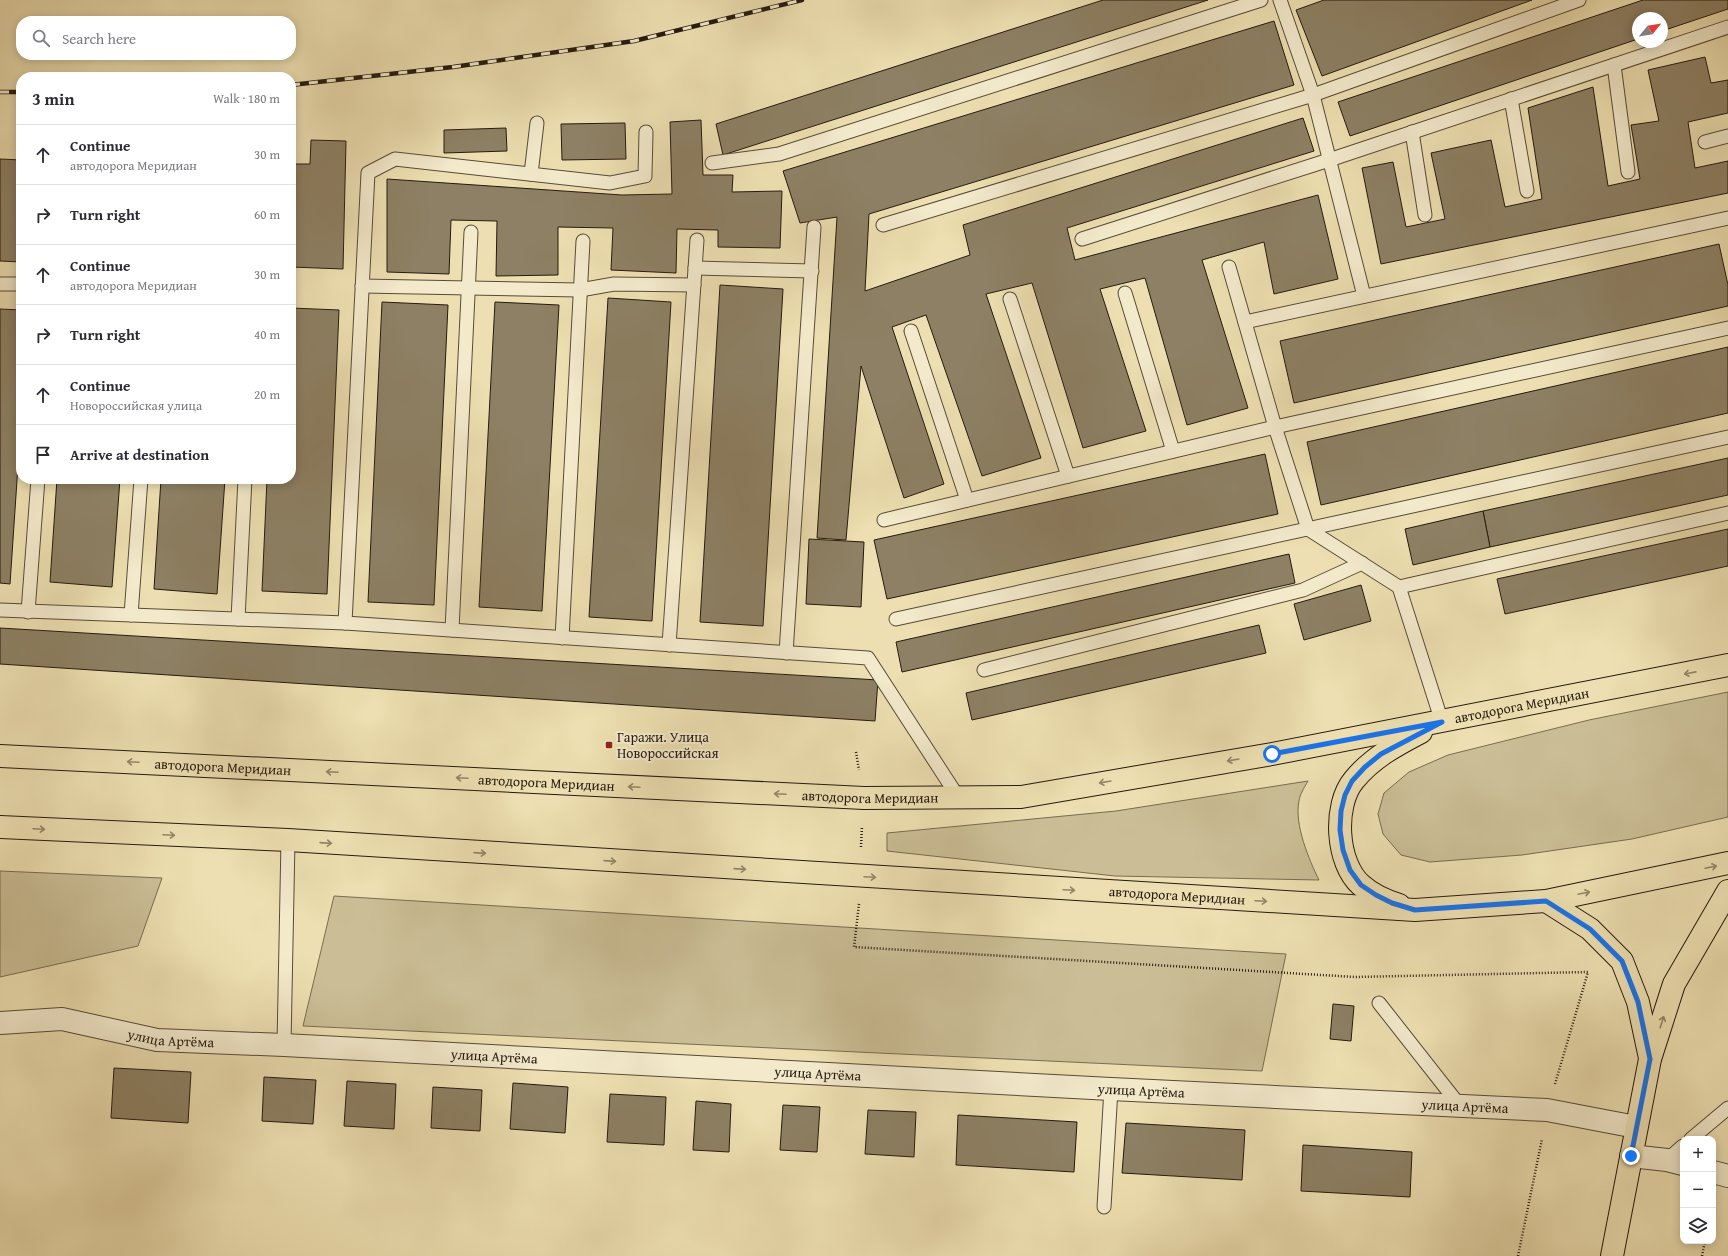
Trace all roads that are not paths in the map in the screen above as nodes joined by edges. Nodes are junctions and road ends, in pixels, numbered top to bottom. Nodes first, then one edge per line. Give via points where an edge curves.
1 (1261, 0) edge
2 (1280, 0) edge
3 (1579, 0) edge
4 (1728, 29) edge
5 (1614, 65) junction
6 (1313, 95) junction
7 (1511, 99) junction
8 (537, 123) dead end
9 (646, 132) dead end
10 (1412, 132) junction
11 (1728, 136) edge
12 (1705, 142) dead end
13 (1329, 160) junction
14 (712, 163) dead end
15 (1628, 172) dead end
16 (531, 174) junction
17 (1527, 191) dead end
18 (1425, 215) dead end
19 (1728, 220) edge
20 (883, 225) dead end
21 (814, 227) dead end
22 (471, 232) dead end
23 (1082, 239) dead end
24 (697, 240) dead end
25 (583, 241) dead end
26 (1229, 267) dead end
27 (695, 268) junction
28 (812, 272) junction
29 (0, 284) edge
30 (16, 284) edge
31 (694, 285) junction
32 (362, 286) junction
33 (469, 288) junction
34 (580, 290) junction
35 (1125, 293) dead end
36 (1364, 296) junction
37 (1010, 299) dead end
38 (1245, 322) junction
39 (1728, 328) edge
40 (911, 331) dead end
41 (1275, 427) junction
42 (1728, 437) edge
43 (1173, 451) junction
44 (1068, 476) junction
45 (38, 484) edge
46 (141, 484) edge
47 (245, 484) edge
48 (967, 500) junction
49 (1728, 513) edge
50 (884, 520) dead end
51 (1308, 529) junction
52 (1362, 564) junction
53 (1399, 587) junction
54 (0, 610) edge
55 (28, 612) junction
56 (131, 615) junction
57 (238, 619) junction
58 (896, 619) dead end
59 (345, 623) junction
60 (452, 630) junction
61 (562, 638) junction
62 (669, 645) junction
63 (786, 653) junction
64 (1728, 665) edge
65 (984, 670) dead end
66 (1442, 722) junction
67 (0, 756) edge
68 (958, 797) junction
69 (0, 828) edge
70 (288, 840) junction
71 (1728, 863) edge
72 (1728, 891) edge
73 (1546, 901) junction
74 (1415, 910) junction
75 (1379, 1003) dead end
76 (0, 1023) edge
77 (284, 1045) junction
78 (1650, 1059) junction
79 (1111, 1089) junction
80 (1460, 1106) junction
81 (1728, 1108) edge
82 (1636, 1127) junction
83 (1695, 1136) edge
84 (1631, 1156) junction
85 (1678, 1156) edge
86 (1716, 1173) edge
87 (1728, 1176) edge
88 (1104, 1207) dead end
89 (1612, 1256) edge

1 - 14 lane via 779,154
2 - 6 lane
3 - 6 lane
4 - 5 lane
5 - 7 lane
5 - 15 lane
6 - 13 lane
6 - 20 lane
7 - 10 lane
7 - 17 lane
8 - 16 lane
9 - 16 lane via 645,176 610,183
10 - 13 lane
10 - 18 lane
11 - 12 lane
13 - 23 lane
13 - 36 lane
16 - 32 lane via 395,159 368,173
19 - 36 lane
21 - 28 lane
22 - 33 lane
24 - 27 lane
25 - 34 lane
26 - 38 lane
27 - 28 lane
27 - 31 lane
28 - 63 lane
29 - 30 lane
31 - 34 lane via 614,284
31 - 62 lane
32 - 33 lane
32 - 59 lane
33 - 34 lane
33 - 60 lane
34 - 61 lane
35 - 43 lane
36 - 38 lane
37 - 44 lane
38 - 41 lane
39 - 41 lane
40 - 48 lane
41 - 43 lane
41 - 51 lane
42 - 51 lane
43 - 44 lane
44 - 48 lane
45 - 55 lane
46 - 56 lane
47 - 57 lane
48 - 50 lane
49 - 53 lane
51 - 52 lane
51 - 58 lane
52 - 53 lane
52 - 65 lane via 1303,590
53 - 66 lane
54 - 55 lane
55 - 56 lane
56 - 57 lane
57 - 59 lane
59 - 60 lane
60 - 61 lane
61 - 62 lane
62 - 63 lane
63 - 68 lane via 868,658
64 -> 66 main road, автодорога Меридиан
66 -> 68 main road, автодорога Меридиан via 1021,797
66 - 74 main road via 1399,743 1365,767 1352,781 1341,811 1343,850 1350,870 1361,885 1392,903
68 -> 67 main road, автодорога Меридиан via 864,798
69 -> 70 main road, автодорога Меридиан
70 -> 74 main road, автодорога Меридиан
70 - 77 lane
73 -> 71 main road, автодорога Меридиан
78 -> 72 main road via 1674,984
73 - 74 main road, автодорога Меридиан
73 - 78 main road via 1590,929 1622,961 1638,1002
75 - 80 lane
76 - 77 street, улица Артёма via 62,1019 157,1040
77 - 79 street, улица Артёма
78 - 82 main road
79 - 80 street, улица Артёма
79 - 88 lane
80 - 82 street, улица Артёма via 1547,1110
81 - 83 lane
82 - 84 main road
84 - 85 street
84 - 89 main road
86 - 87 street

